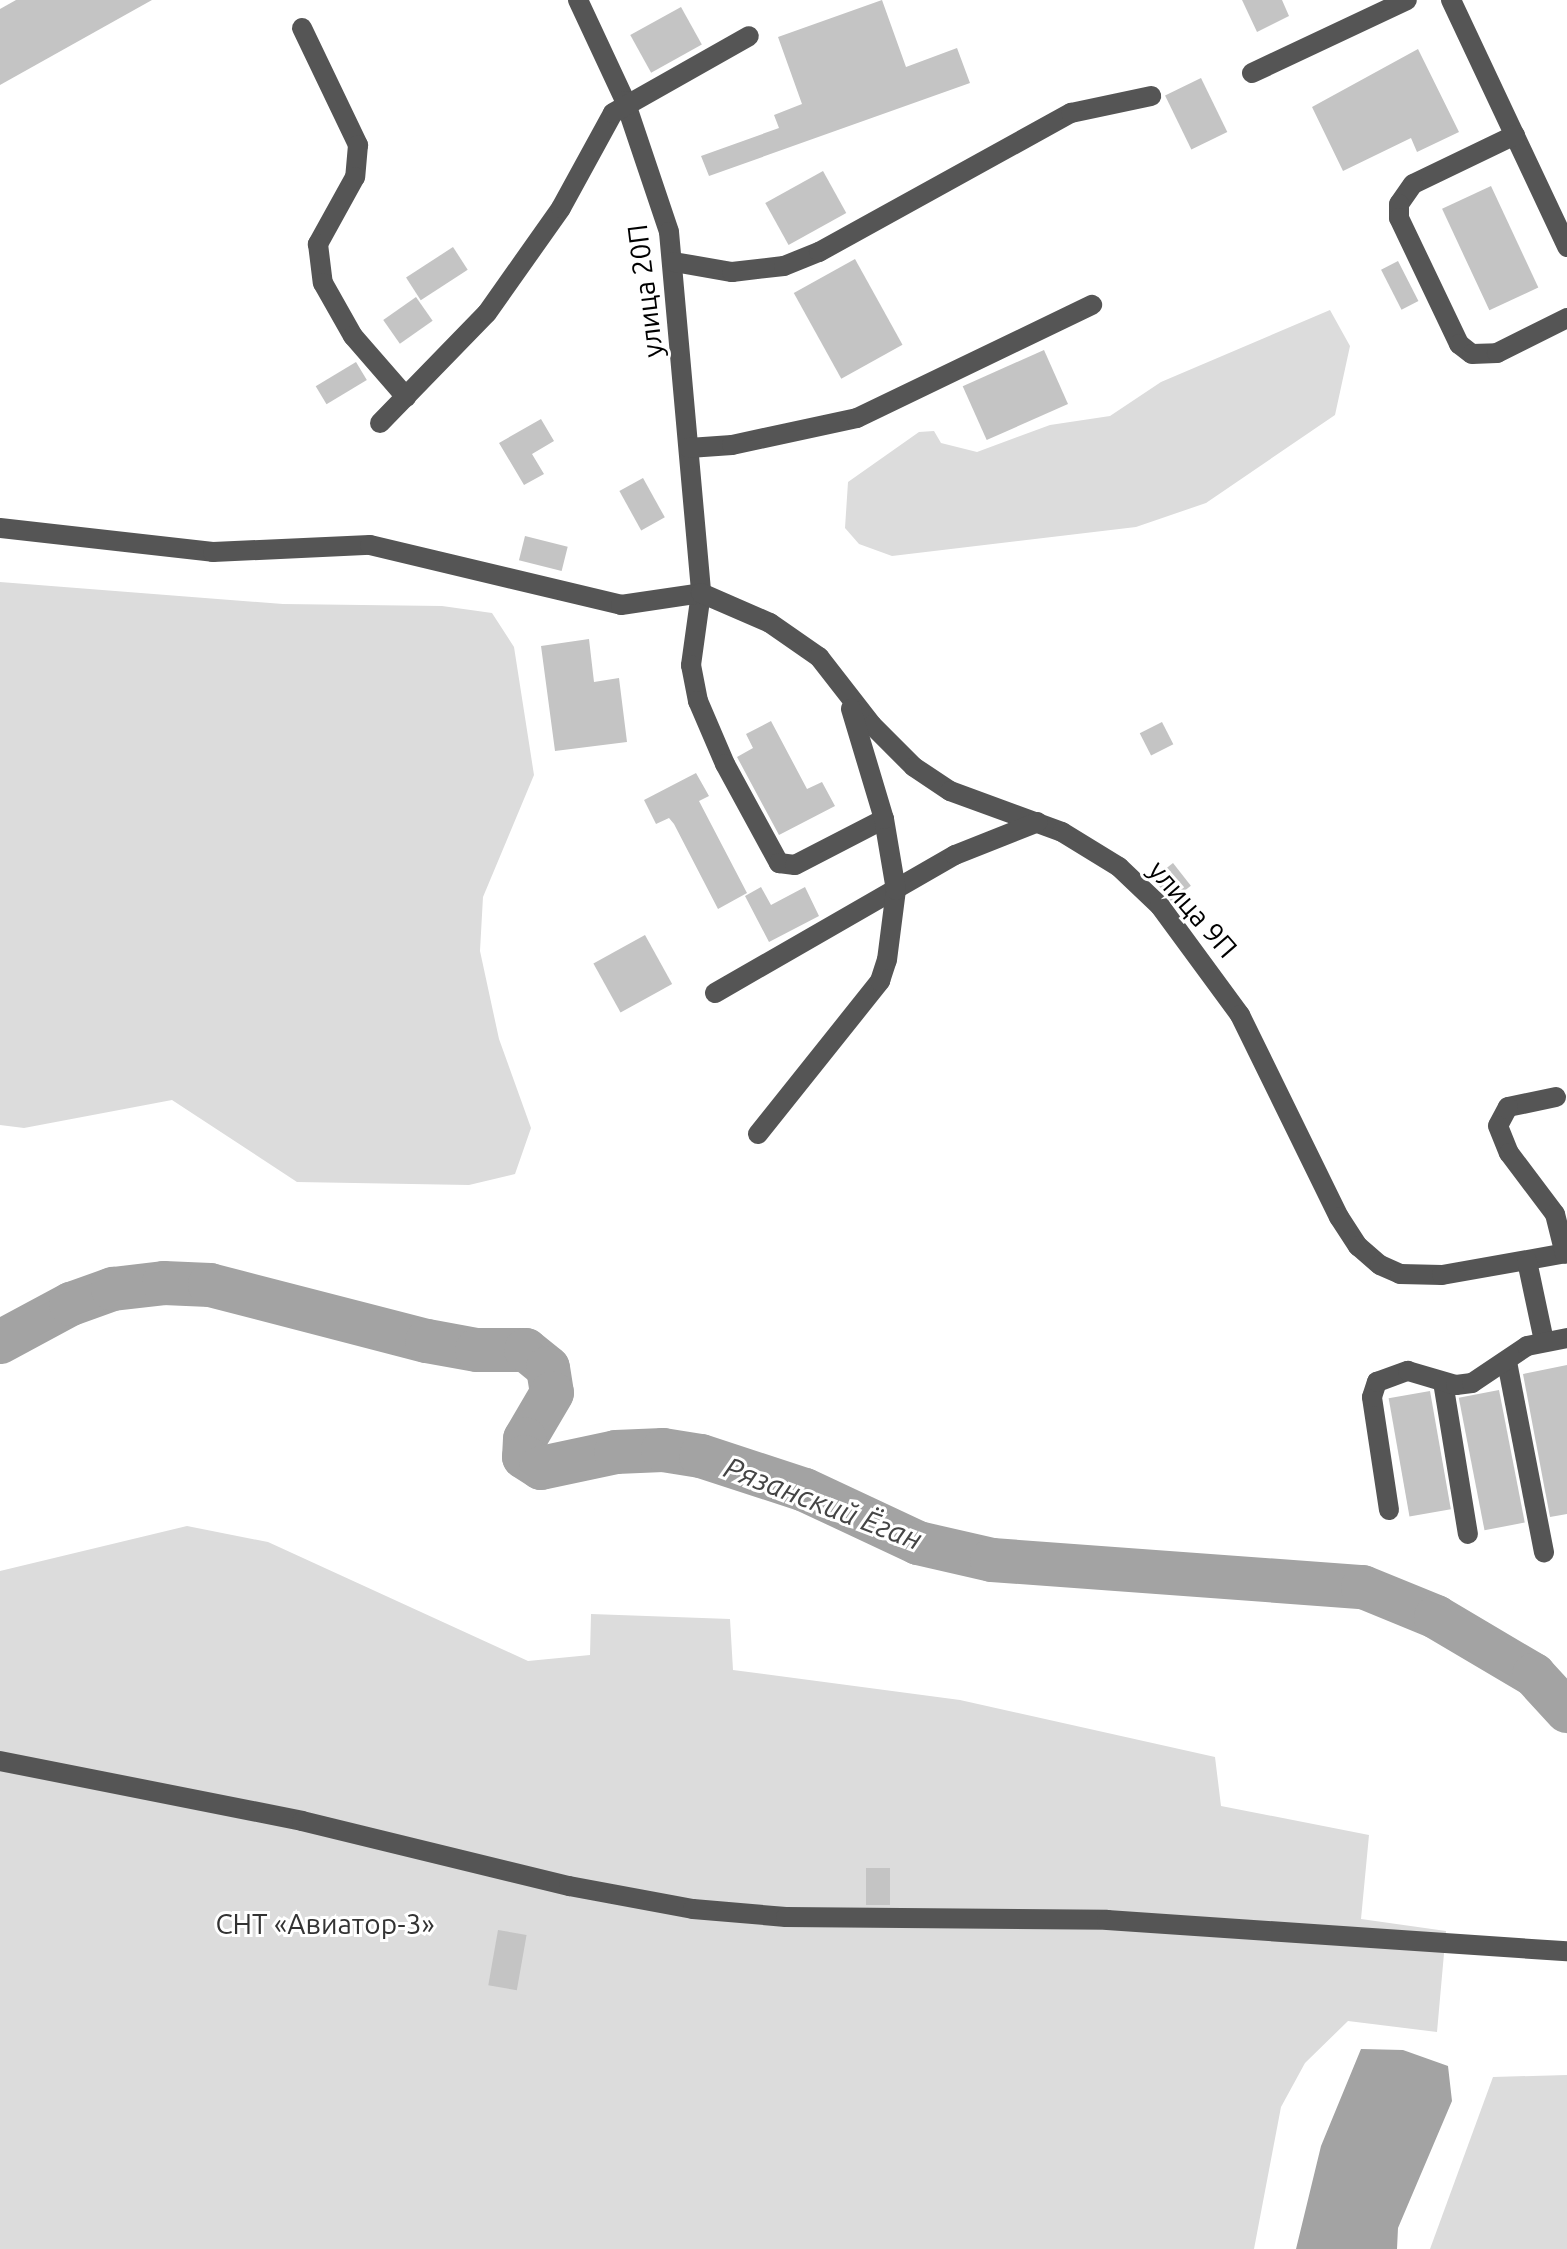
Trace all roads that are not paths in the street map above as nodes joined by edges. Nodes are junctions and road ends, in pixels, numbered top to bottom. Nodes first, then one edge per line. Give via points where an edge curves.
1 (578, 0) edge
2 (1407, 0) edge
3 (1451, 0) edge
4 (302, 28) dead end
5 (749, 36) dead end
6 (1252, 73) dead end
7 (1151, 96) dead end
8 (625, 101) junction
9 (1515, 135) junction
10 (1567, 247) edge
11 (674, 262) junction
12 (1092, 305) dead end
13 (1567, 318) edge
14 (406, 397) junction
15 (380, 423) dead end
16 (689, 448) junction
17 (0, 528) edge
18 (701, 593) junction
19 (840, 681) junction
20 (884, 819) junction
21 (1038, 822) junction
22 (896, 890) junction
23 (715, 993) dead end
24 (1556, 1097) dead end
25 (758, 1134) dead end
26 (1566, 1253) edge
27 (1527, 1261) junction
28 (1567, 1338) edge
29 (1544, 1341) junction
30 (1507, 1362) junction
31 (1443, 1382) junction
32 (1389, 1510) dead end
33 (1468, 1534) dead end
34 (1544, 1552) dead end
35 (0, 1761) edge
36 (1567, 1951) edge

1 - 8 street, улица 20П
2 - 6 street
3 - 9 street
4 - 14 street via 358,145 355,177 318,244 323,283 353,336
5 - 8 street
7 - 11 street via 1071,113 803,259 732,272
8 - 11 street, улица 20П via 660,197
8 - 14 street via 604,127 561,208 487,313
9 - 10 street
9 - 13 street via 1413,184 1403,193 1399,218 1459,344 1472,354 1497,353
11 - 16 street, улица 20П
12 - 16 street via 857,418 747,442
14 - 15 street
16 - 18 street, улица 20П
17 - 18 street via 213,552 370,545 621,605
18 - 19 street, улица 9П via 795,638
18 - 20 street, улица 20П via 693,685 725,764 772,855 785,866 795,865
19 - 20 street
19 - 21 street, улица 9П via 872,725 914,767 950,791
20 - 22 street
21 - 22 street via 996,834
21 - 27 street, улица 9П via 1119,867 1189,940 1240,1015 1325,1191 1358,1246 1380,1265 1423,1276
22 - 23 street
22 - 25 street via 880,981
24 - 26 street via 1508,1107 1498,1126 1509,1153 1555,1214
26 - 27 street, улица 9П
27 - 29 street
28 - 29 street
29 - 30 street
30 - 31 street via 1472,1383
30 - 34 street
31 - 32 street via 1402,1371 1381,1378 1373,1389
31 - 33 street
35 - 36 street via 302,1821 569,1886 693,1909 786,1917 1107,1920

